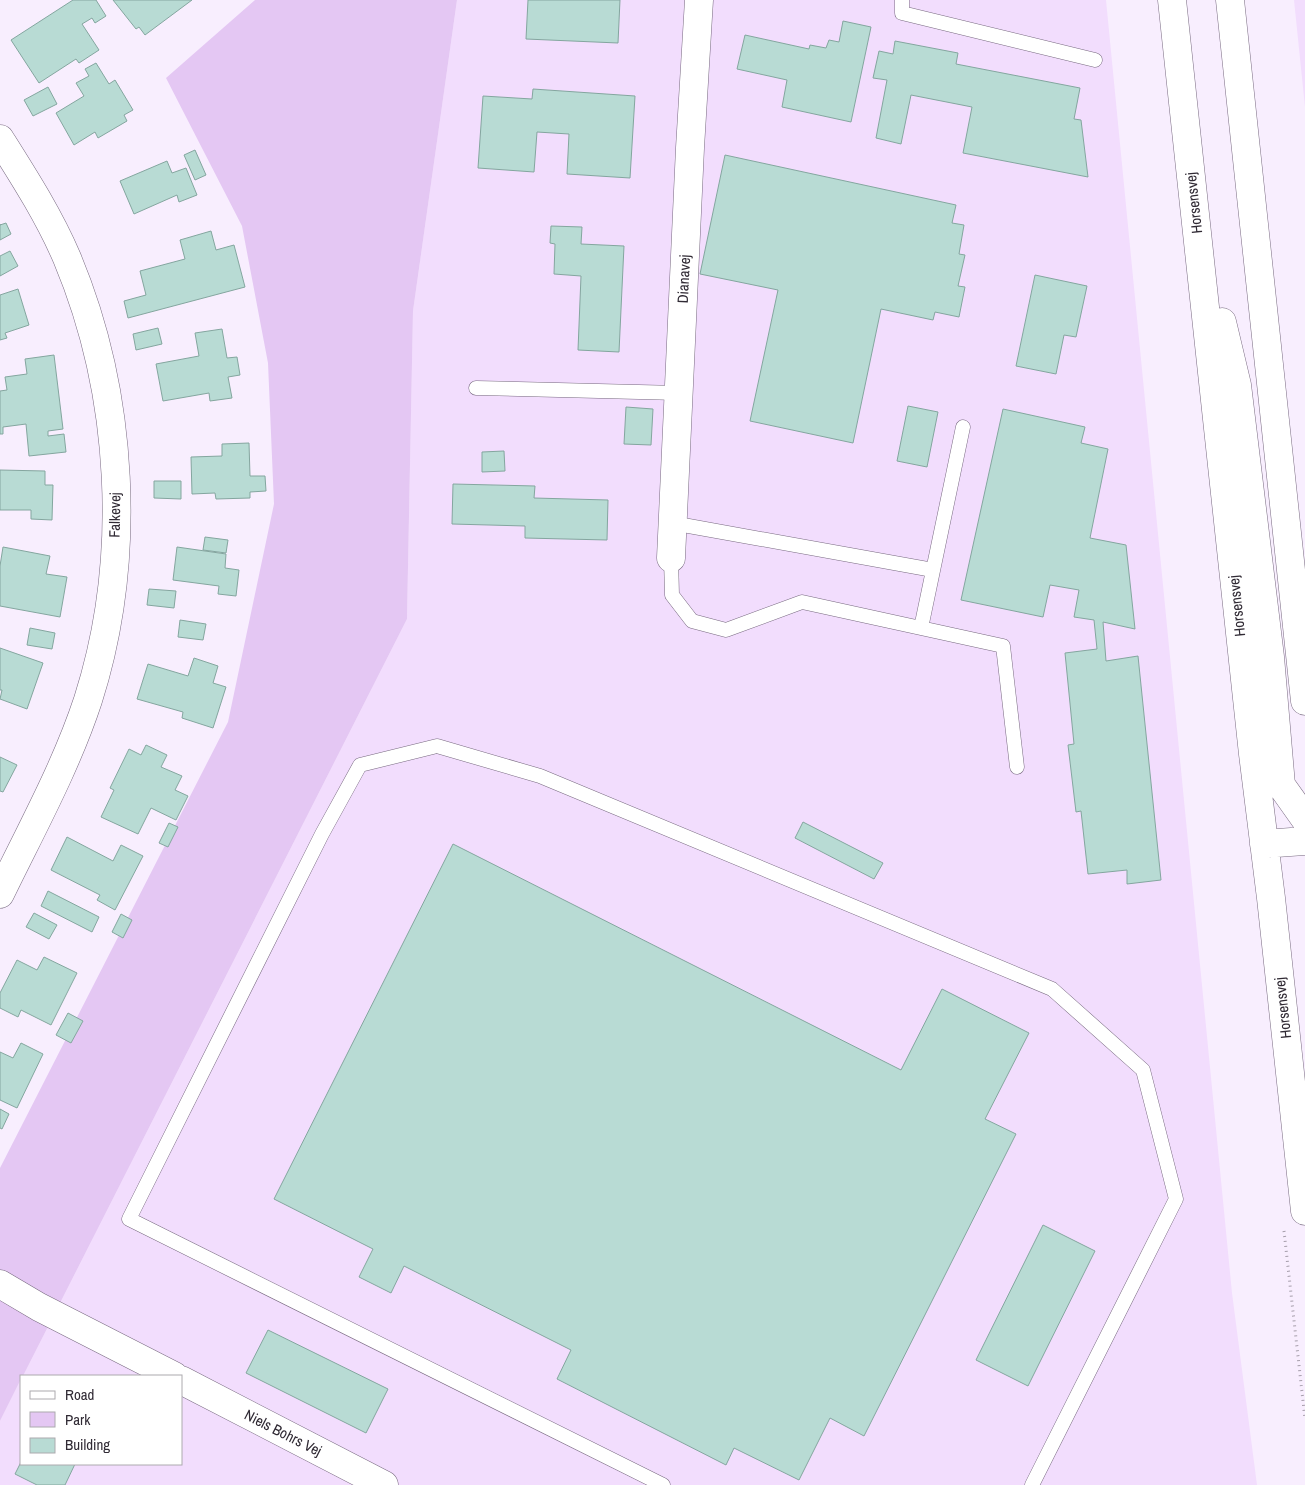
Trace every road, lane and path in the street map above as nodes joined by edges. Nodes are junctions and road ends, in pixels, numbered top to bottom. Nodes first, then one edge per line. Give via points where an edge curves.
1 (698, 0) edge
2 (902, 0) edge
3 (1172, 0) edge
4 (1230, 0) edge
5 (1095, 60) dead end
6 (0, 138) edge
7 (476, 388) dead end
8 (679, 393) junction
9 (963, 427) dead end
10 (672, 523) junction
11 (671, 558) joint
12 (933, 570) junction
13 (921, 628) junction
14 (1305, 700) edge
15 (1017, 767) dead end
16 (1281, 785) edge
17 (1305, 819) edge
18 (1305, 841) edge
19 (1264, 844) junction
20 (0, 894) edge
21 (1305, 1211) edge
22 (0, 1284) edge
23 (172, 1375) edge
24 (182, 1381) edge
25 (384, 1485) edge
26 (662, 1485) edge
27 (1032, 1485) edge

1 - 8 main road, Dianavej
2 - 5 lane via 902,13
3 - 16 main road, Horsensvej via 1195,206
4 - 14 main road
6 - 20 main road, Falkevej via 39,200 67,258 88,318 106,390 114,444 117,509 114,573 104,637 88,699 66,759
7 - 8 lane
8 - 10 main road, Dianavej
9 - 12 lane
10 - 11 main road, Dianavej
10 - 12 lane
11 - 13 lane via 672,596 692,621 726,630 802,602
12 - 13 lane
13 - 15 lane via 1003,646
16 - 17 main road
16 - 19 main road, Horsensvej
18 - 19 main road
19 - 21 main road, Horsensvej
22 - 23 main road
24 - 25 main road, Niels Bohrs Vej
26 - 27 lane via 129,1219 322,834 360,765 436,746 540,776 1052,990 1143,1070 1176,1199

